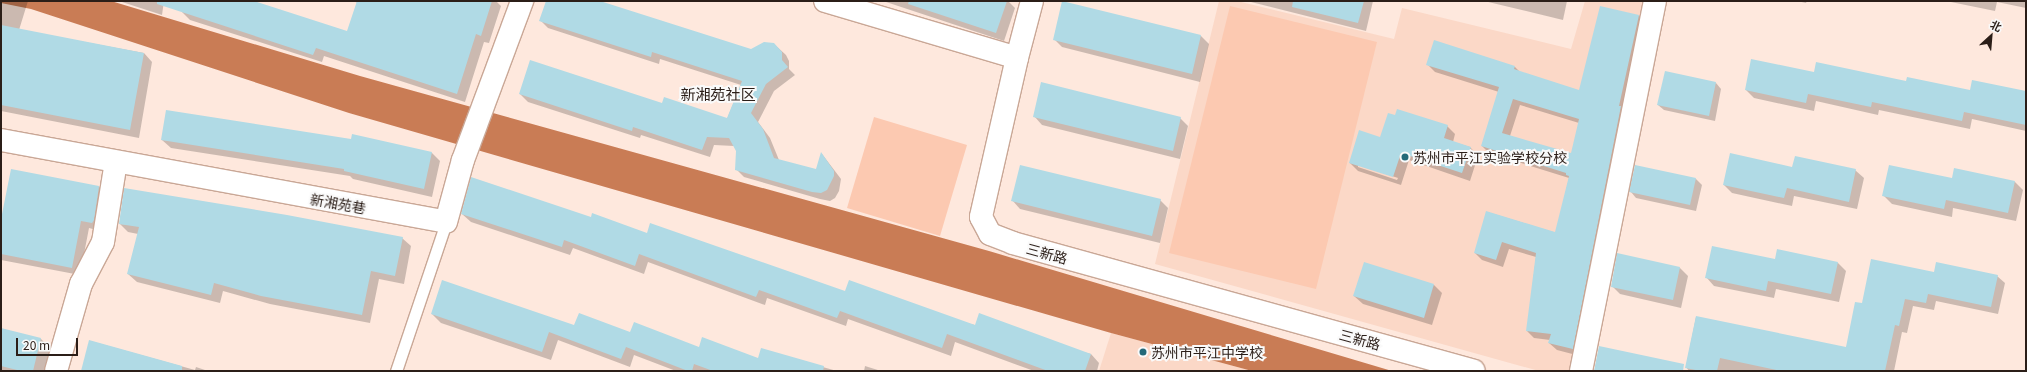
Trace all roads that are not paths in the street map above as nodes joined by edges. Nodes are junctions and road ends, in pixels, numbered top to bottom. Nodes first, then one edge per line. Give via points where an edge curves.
1 (522, 1) edge
2 (825, 1) edge
3 (1032, 1) edge
4 (1655, 1) edge
5 (1016, 58) junction
6 (1, 140) edge
7 (116, 162) junction
8 (446, 222) junction
9 (56, 371) edge
10 (396, 371) edge
11 (1474, 371) edge
12 (1581, 371) edge

1 - 8 street via 482,106
2 - 5 street
3 - 5 street, 三新路
4 - 12 street
5 - 11 street, 三新路 via 980,217 990,234 1013,243
6 - 7 street, 新湘苑巷
7 - 8 street, 新湘苑巷
7 - 9 street via 103,242 81,284
8 - 10 lane

